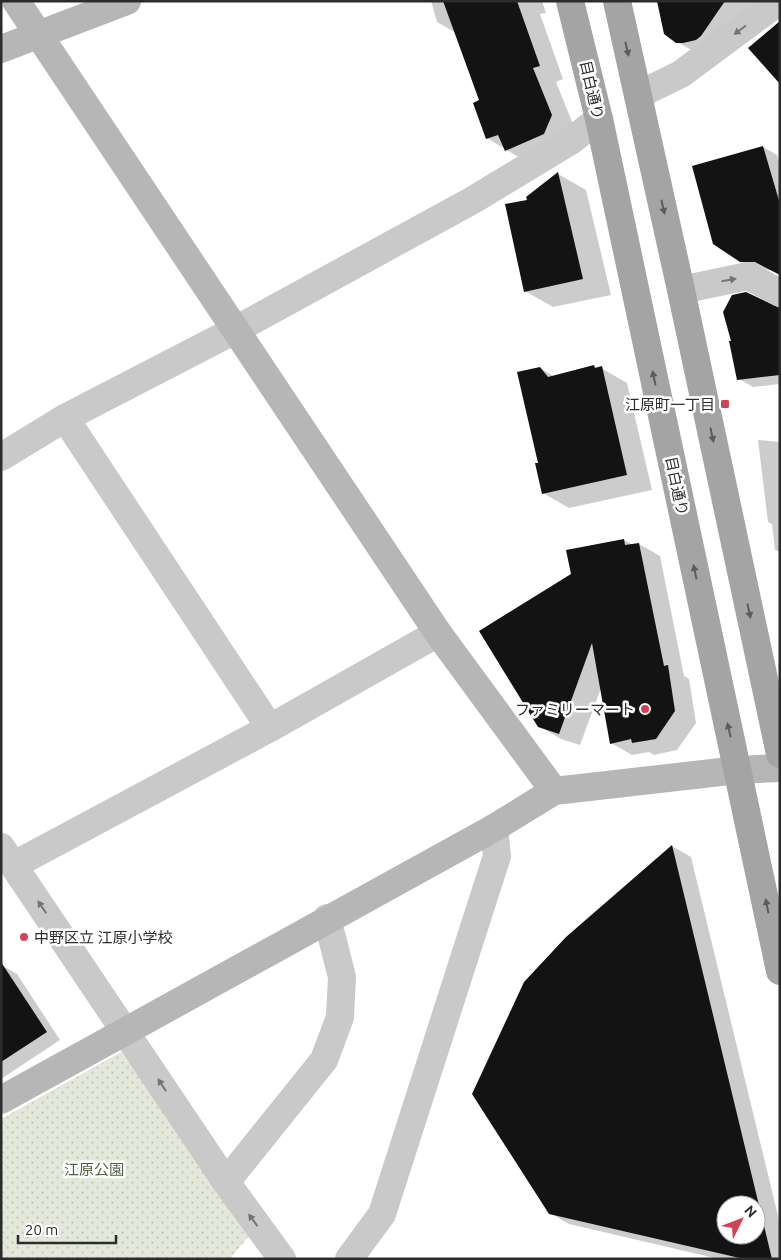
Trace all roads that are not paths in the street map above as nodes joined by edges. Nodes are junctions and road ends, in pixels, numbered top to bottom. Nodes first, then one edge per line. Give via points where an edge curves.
1 (16, 1) edge
2 (127, 1) edge
3 (570, 1) edge
4 (617, 1) edge
5 (779, 1) edge
6 (39, 35) junction
7 (1, 49) edge
8 (638, 94) junction
9 (599, 119) junction
10 (681, 290) junction
11 (780, 293) edge
12 (237, 329) junction
13 (65, 418) junction
14 (1, 457) edge
15 (438, 632) junction
16 (270, 728) junction
17 (780, 754) edge
18 (780, 768) edge
19 (738, 770) junction
20 (554, 791) junction
21 (494, 828) junction
22 (7, 856) edge
23 (327, 918) junction
24 (780, 971) edge
25 (127, 1032) junction
26 (1, 1100) edge
27 (226, 1182) junction
28 (282, 1259) edge
29 (350, 1259) edge

1 - 6 street
2 - 6 street
3 - 9 main road, 目白通り
4 -> 8 main road
5 -> 8 street via 681,74
6 - 7 street
6 - 12 street
8 -> 10 main road
9 - 12 street via 572,140 474,200
19 -> 9 main road, 目白通り
10 -> 11 street via 748,276
10 -> 17 main road
12 - 13 street
12 - 15 street
13 - 14 street
13 - 16 street
15 - 16 street
15 - 20 street
16 - 22 street
18 - 19 street
19 - 20 street
24 -> 19 main road, 目白通り
20 - 21 street
21 - 23 street
21 - 29 street via 497,856 382,1214
25 -> 22 street
23 - 25 street
23 - 27 street via 342,977 340,1017 324,1060
25 - 26 street
27 -> 25 street
28 -> 27 street

